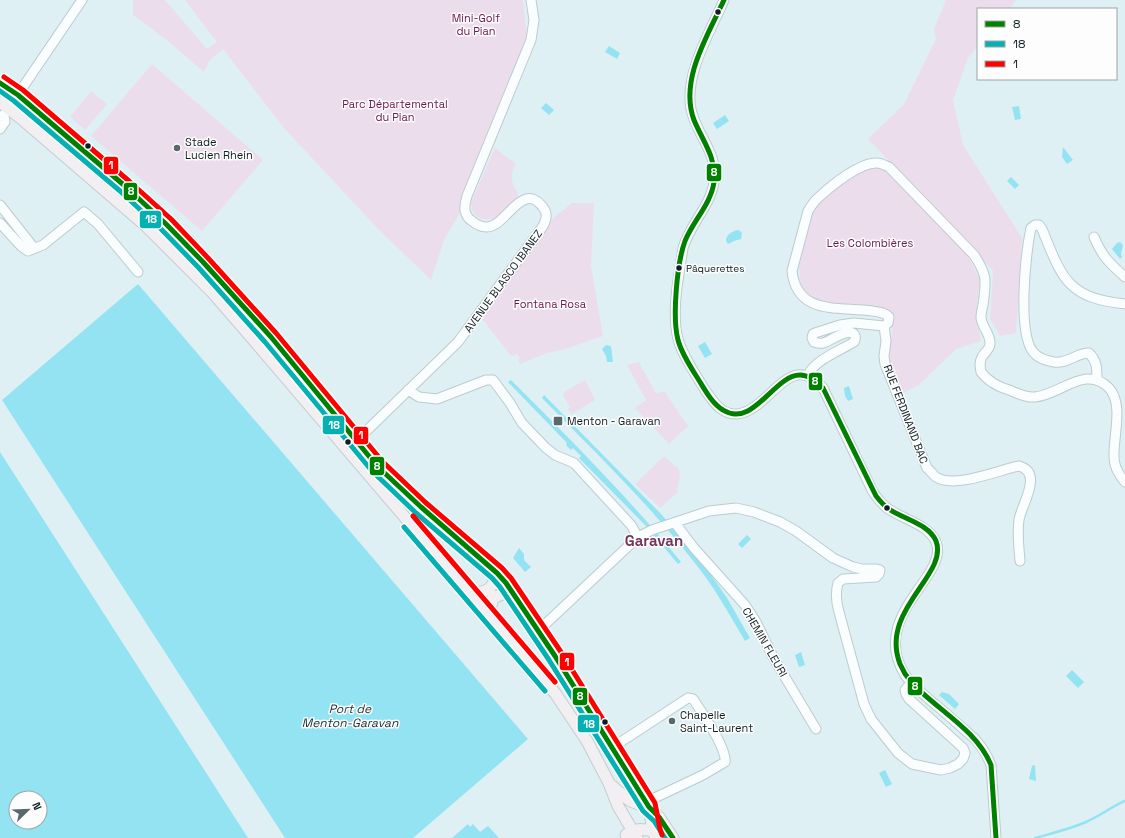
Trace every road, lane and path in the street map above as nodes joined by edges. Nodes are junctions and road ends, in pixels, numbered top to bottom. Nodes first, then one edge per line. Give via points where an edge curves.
1 (82, 0) edge
2 (531, 0) edge
3 (724, 0) edge
4 (0, 83) edge
5 (18, 95) junction
6 (3, 110) edge
7 (0, 129) edge
8 (0, 205) edge
9 (0, 223) edge
10 (1094, 237) dead end
11 (34, 248) junction
12 (138, 272) dead end
13 (1125, 277) edge
14 (1125, 304) edge
15 (884, 326) junction
16 (808, 375) junction
17 (1097, 380) junction
18 (408, 390) junction
19 (355, 442) junction
20 (1125, 482) edge
21 (675, 524) junction
22 (638, 537) junction
23 (1020, 561) dead end
24 (497, 573) junction
25 (469, 592) junction
26 (514, 594) junction
27 (488, 614) junction
28 (538, 631) junction
29 (911, 683) junction
30 (816, 729) dead end
31 (613, 747) junction
32 (609, 783) junction
33 (647, 804) junction
34 (654, 834) edge
35 (631, 835) edge
36 (673, 838) edge
37 (996, 838) edge

1 - 5 street
2 - 18 street, AVENUE BLASCO IBANEZ via 534,20 531,40 464,205 470,220 485,227 500,222 518,204 527,199 542,205 547,217 544,226 458,342
3 - 16 street via 698,59 690,92 694,119 713,157 715,170 711,195 686,236 683,248 675,318 678,338 685,358 707,392 716,405 726,412 746,412 782,382 800,374
4 - 5 main road
5 - 6 street
5 - 19 main road via 124,185 185,244 246,309
6 - 7 street via 5,122
6 - 25 main road via 144,225 212,292
8 - 11 street
9 - 11 street via 21,246 28,251
10 - 13 street via 1106,259
11 - 12 street via 43,245 84,212 98,224
14 - 17 street via 1089,297 1075,288 1058,269 1042,229 1039,225 1031,228 1024,300 1030,346 1034,353 1054,362 1063,362 1089,352 1097,366
15 - 16 street via 854,323 815,332 812,338 817,343 824,343 849,332 855,336 855,340 816,364
15 - 17 street, RUE FERDINAND BAC via 889,318 883,313 821,307 810,302 799,293 792,271 812,204 819,196 860,167 877,163 889,167 974,255 981,266 986,284 981,317 990,344 981,358 980,366 986,379 997,386 1028,397 1044,395 1075,382
15 - 23 street, RUE FERDINAND BAC via 885,364 927,468 936,477 951,482 1019,466 1028,472 1031,484 1019,520
16 - 29 street via 824,388 880,503 925,530 933,536 936,544 938,554 933,566 901,616 896,632 895,646 900,667
17 - 20 street via 1109,389 1116,404 1114,458 1116,468
18 - 19 street, AVENUE BLASCO IBANEZ
18 - 22 street via 419,397 437,399 486,380 493,380 522,423 550,452 574,463 631,525
19 - 24 main road via 396,484
21 - 22 street
21 - 29 street via 721,509 736,508 754,512 796,530 833,558 853,568 880,570 876,577 843,580 838,583 836,590 839,612 864,704 871,719 904,759 912,764 935,769 950,768 964,758 963,748 909,699 905,690
21 - 30 street, CHEMIN FLEURI via 745,605
22 - 28 street
24 - 25 main road via 490,589
24 - 26 main road
25 - 27 main road
26 - 27 main road via 502,594 493,598
26 - 28 main road
27 - 32 main road via 537,670 570,713 588,741
28 - 31 main road
29 - 37 street via 974,739 988,756 991,765
31 - 33 main road
31 - 33 street via 688,698 693,699 723,748 725,762
32 - 33 main road via 634,804
32 - 35 main road
33 - 34 main road
33 - 36 main road
34 - 35 main road via 644,829

